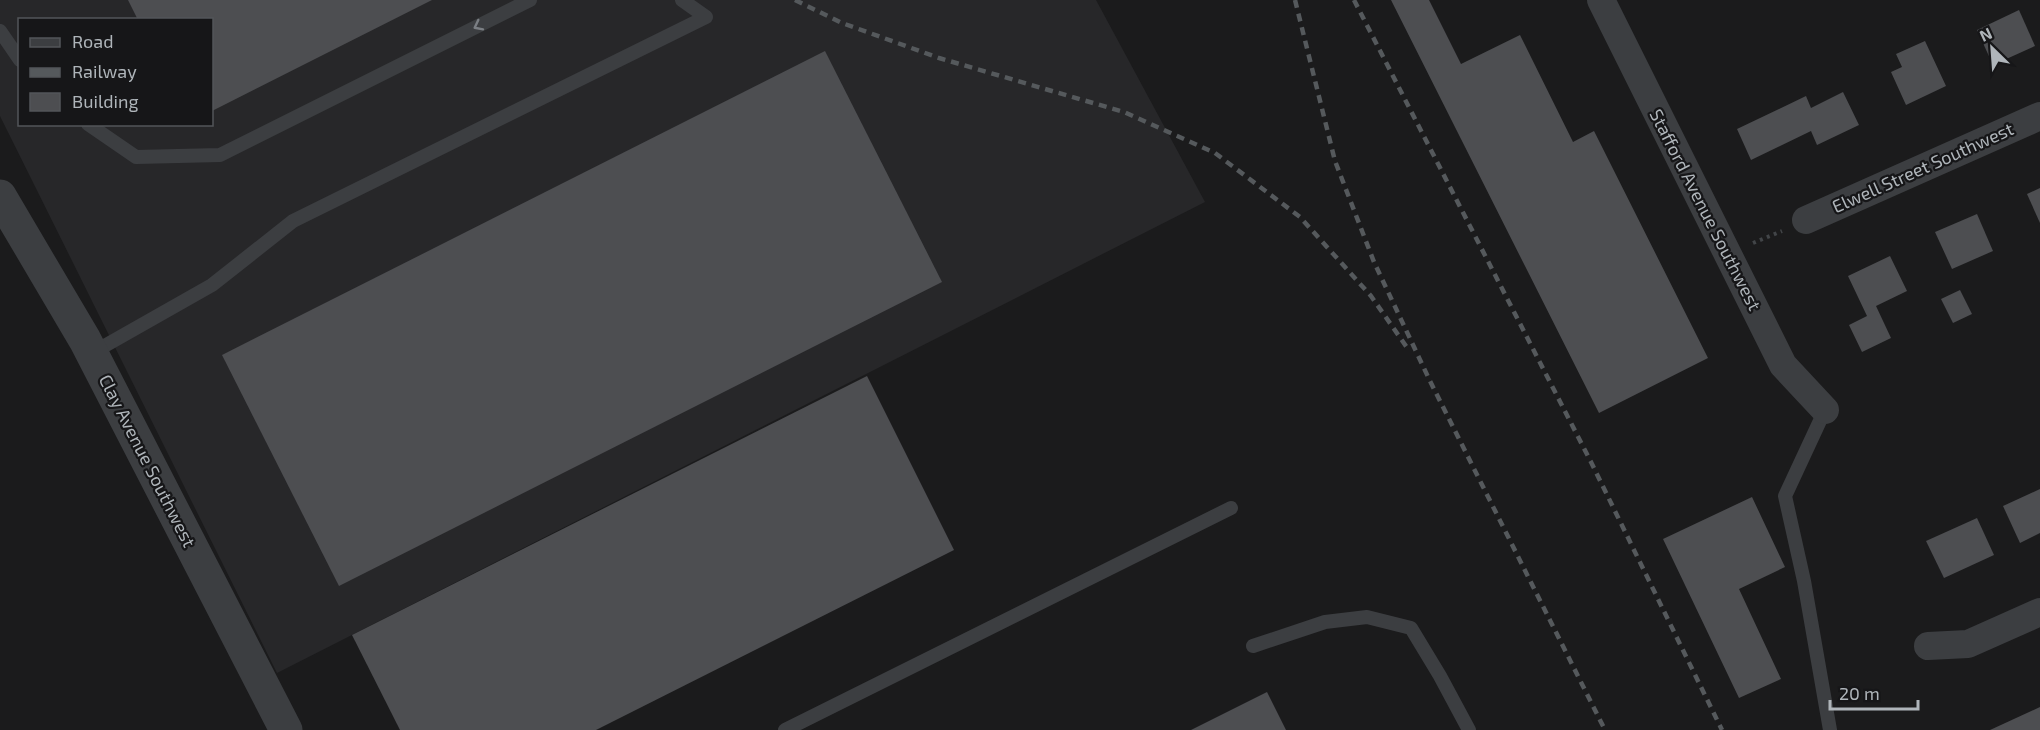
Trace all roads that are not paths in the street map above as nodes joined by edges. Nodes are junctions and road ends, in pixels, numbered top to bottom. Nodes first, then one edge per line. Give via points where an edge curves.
1 (530, 0) edge
2 (682, 0) edge
3 (1601, 0) edge
4 (0, 31) edge
5 (18, 57) edge
6 (2040, 116) edge
7 (91, 126) edge
8 (0, 196) edge
9 (1806, 220) road end
10 (92, 353) junction
11 (1825, 410) joint
12 (1231, 508) dead end
13 (2040, 612) edge
14 (1253, 646) dead end
15 (1928, 646) dead end
16 (286, 730) edge
17 (785, 730) edge
18 (1468, 730) edge
19 (1830, 730) edge

1 -> 7 lane via 220,155 136,157
2 - 10 lane via 706,17 293,221 212,285
3 - 11 street, Stafford Avenue Southwest via 1783,364
4 - 5 lane
6 - 9 street, Elwell Street Southwest
8 - 10 street, Clay Avenue Southwest
10 - 16 street, Clay Avenue Southwest
11 - 19 lane via 1785,496
12 - 17 lane
13 - 15 street via 1968,644
14 - 18 lane via 1325,622 1367,617 1411,628

